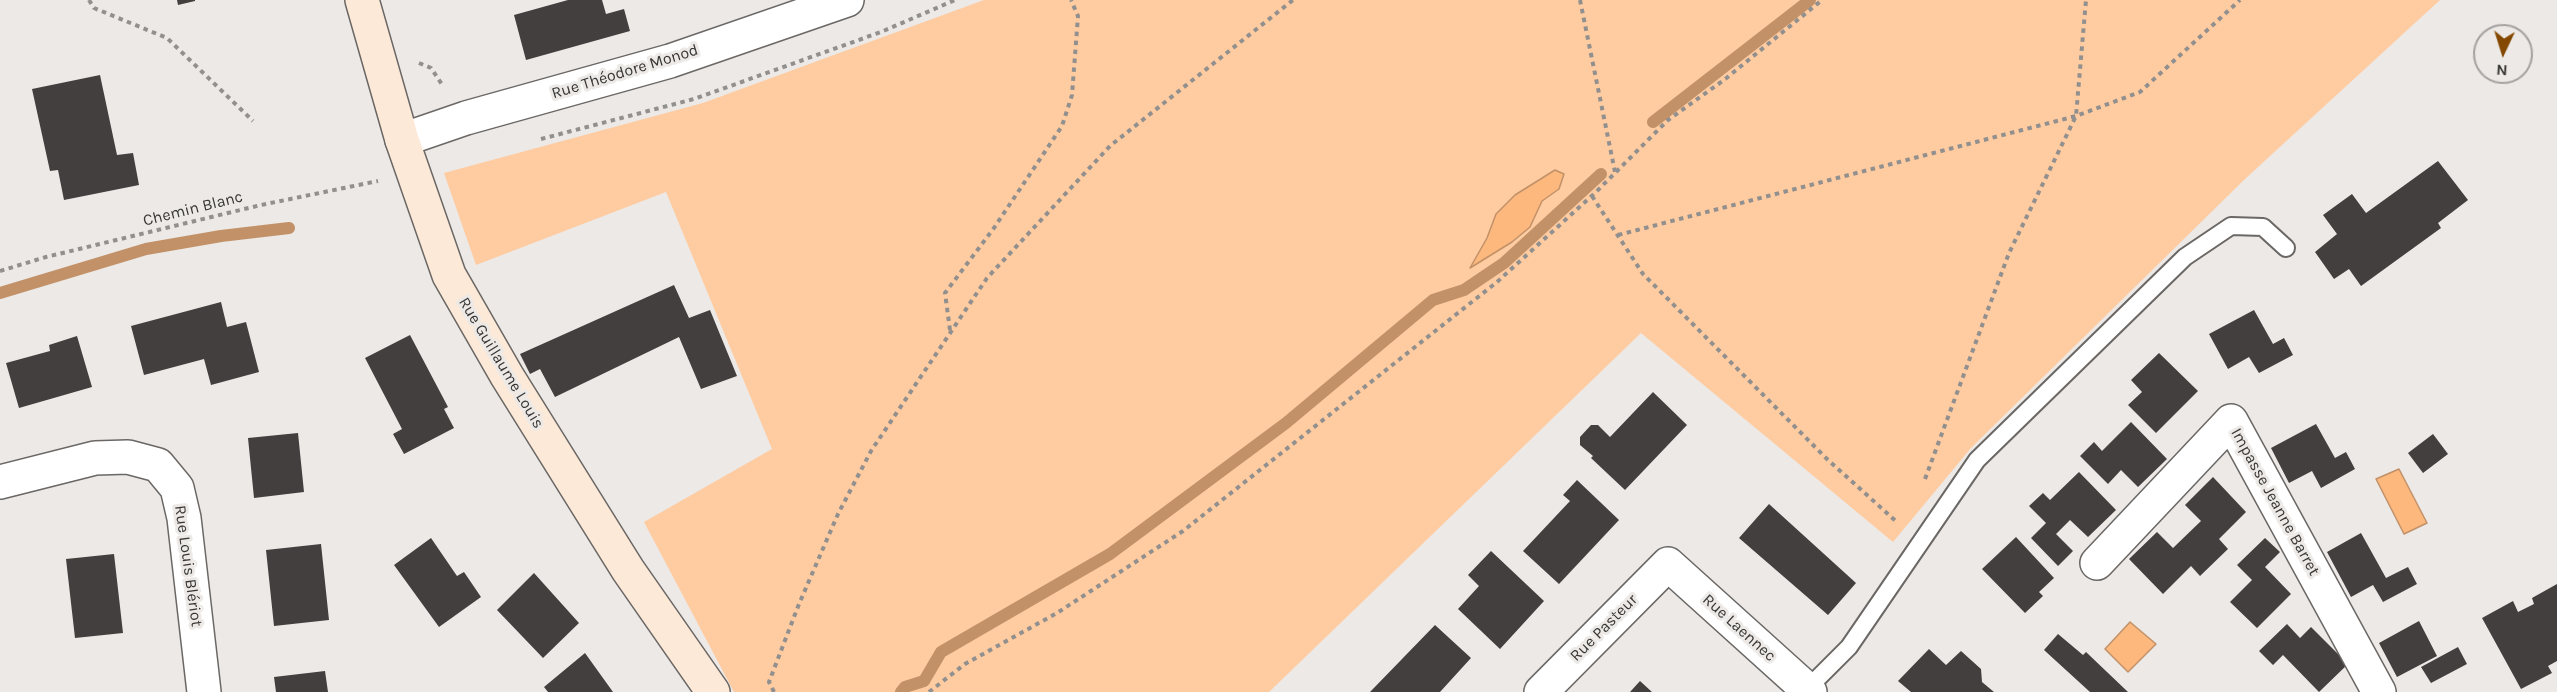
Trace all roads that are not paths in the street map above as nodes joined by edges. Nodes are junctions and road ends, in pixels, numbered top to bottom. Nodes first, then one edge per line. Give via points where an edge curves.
1 (362, 0) edge
2 (847, 0) edge
3 (402, 140) junction
4 (2286, 248) dead end
5 (0, 482) edge
6 (2097, 563) dead end
7 (1668, 564) joint
8 (1808, 691) edge
9 (204, 692) edge
10 (713, 692) edge
11 (1540, 692) edge
12 (2379, 692) edge

1 - 3 street, Rue Guillaume Louis
2 - 3 street, Rue Théodore Monod via 670,60
3 - 10 street, Rue Guillaume Louis via 449,275 628,570
4 - 8 lane via 2263,227 2231,226 2185,257 1977,460 1849,647
5 - 9 street, Rue Louis Blériot via 95,458 128,457 158,465 177,488 184,518
6 - 12 street, Impasse Jeanne Barret via 2231,421
7 - 8 street, Rue Laennec
7 - 11 street, Rue Pasteur

